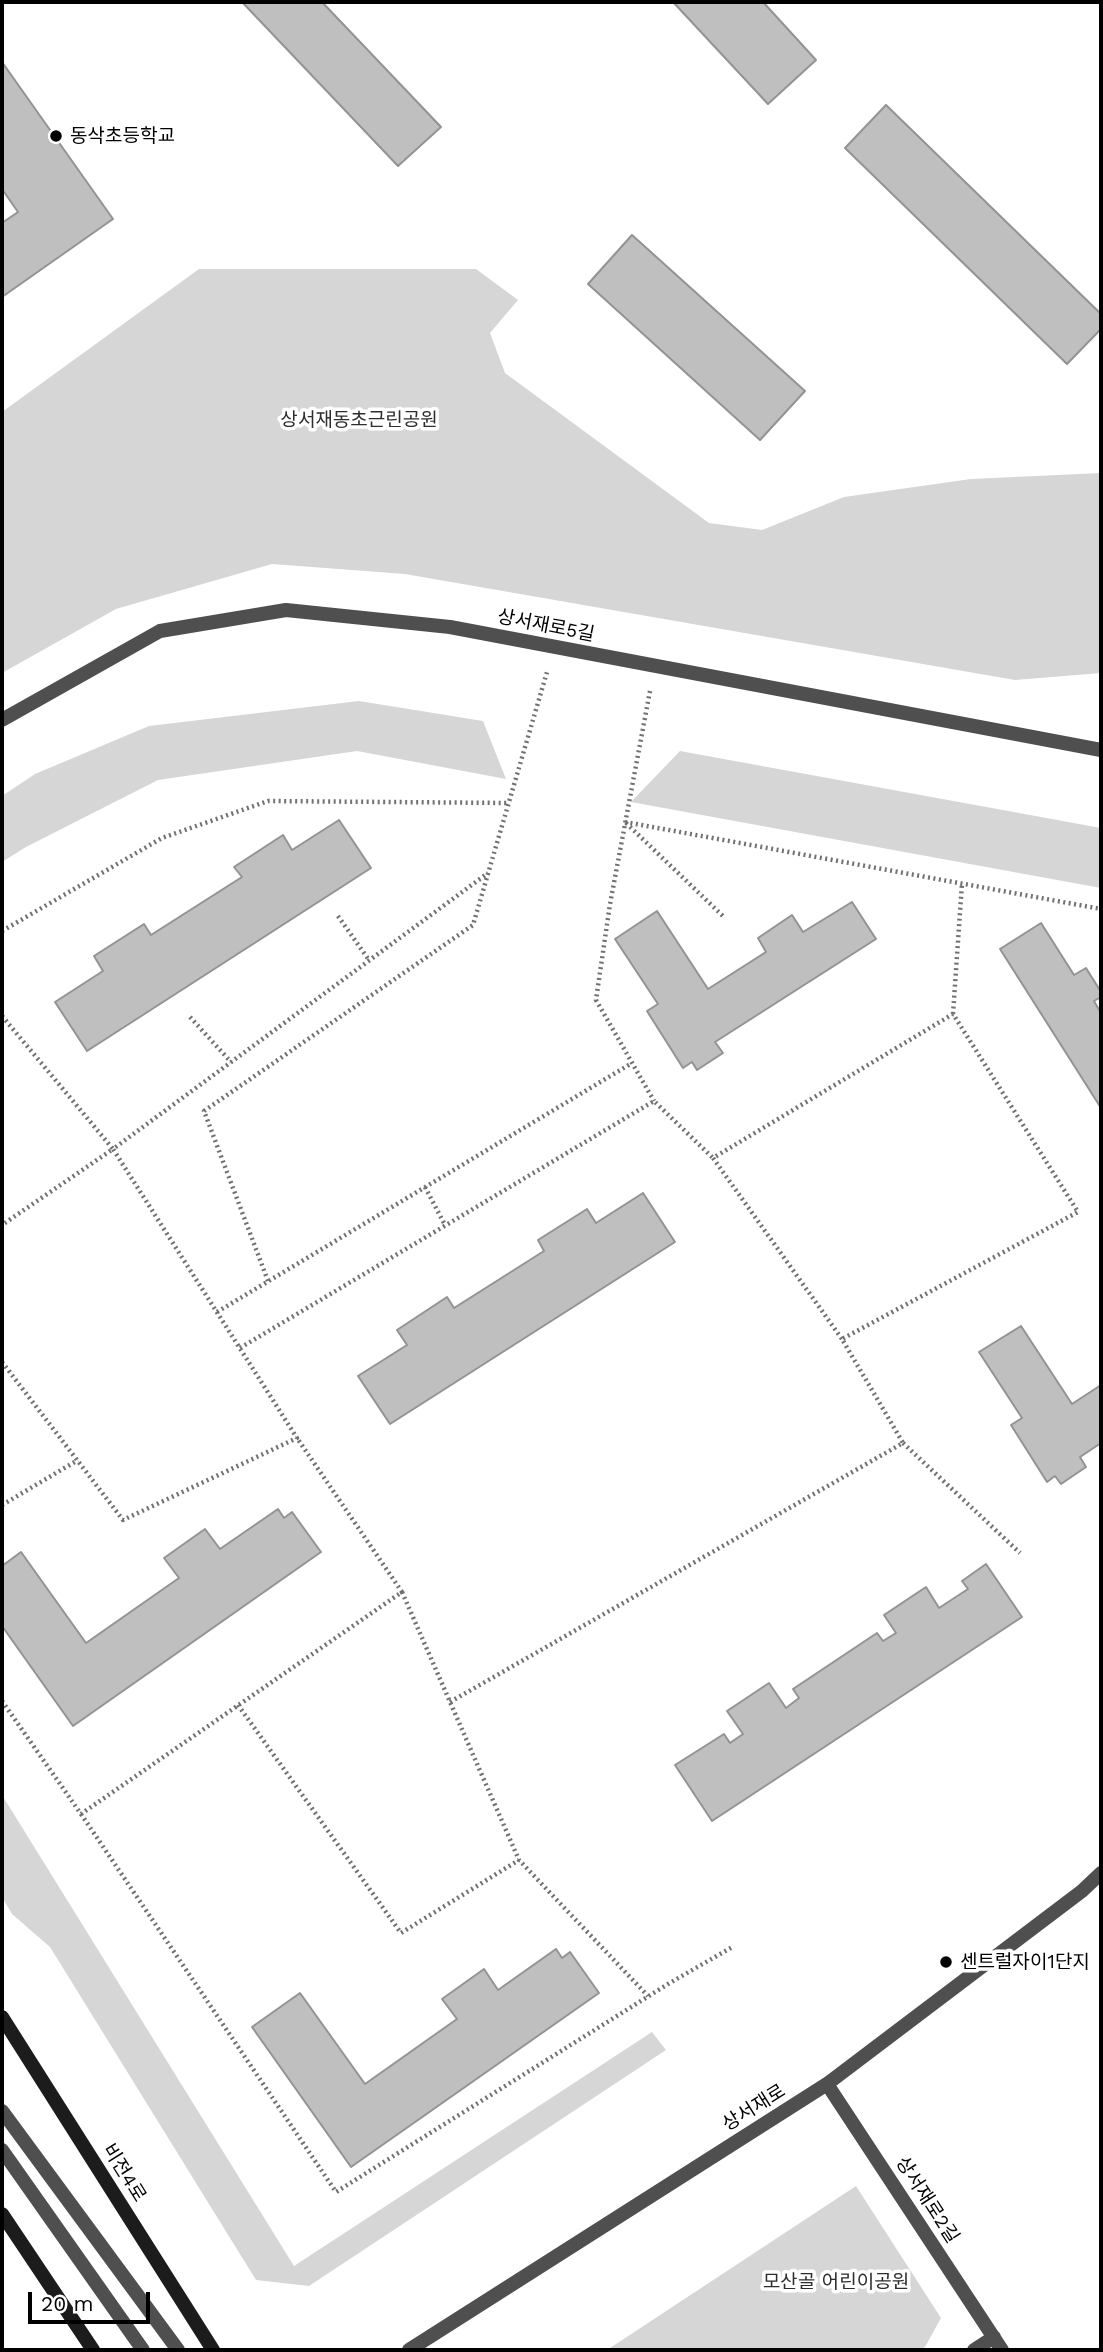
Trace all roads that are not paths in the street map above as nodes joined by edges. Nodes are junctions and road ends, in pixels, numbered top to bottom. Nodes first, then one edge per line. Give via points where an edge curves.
1 (2, 720) edge
2 (1101, 750) edge
3 (1101, 1873) edge
4 (2, 2017) edge
5 (827, 2084) junction
6 (2, 2111) edge
7 (2, 2150) edge
8 (2, 2214) edge
9 (994, 2337) junction
10 (93, 2350) edge
11 (143, 2350) edge
12 (178, 2350) edge
13 (213, 2350) edge
14 (409, 2350) edge
15 (974, 2350) edge
16 (1002, 2350) edge

1 - 2 street, 상서재로5길 via 160,631 286,610 450,627
3 - 5 street, 상서재로
4 - 13 main road, 비전4로
5 - 9 street, 상서재로2길
5 - 14 street, 상서재로
6 - 12 street
7 - 11 street
8 - 10 main road
9 - 15 street
9 - 16 street, 상서재로2길

